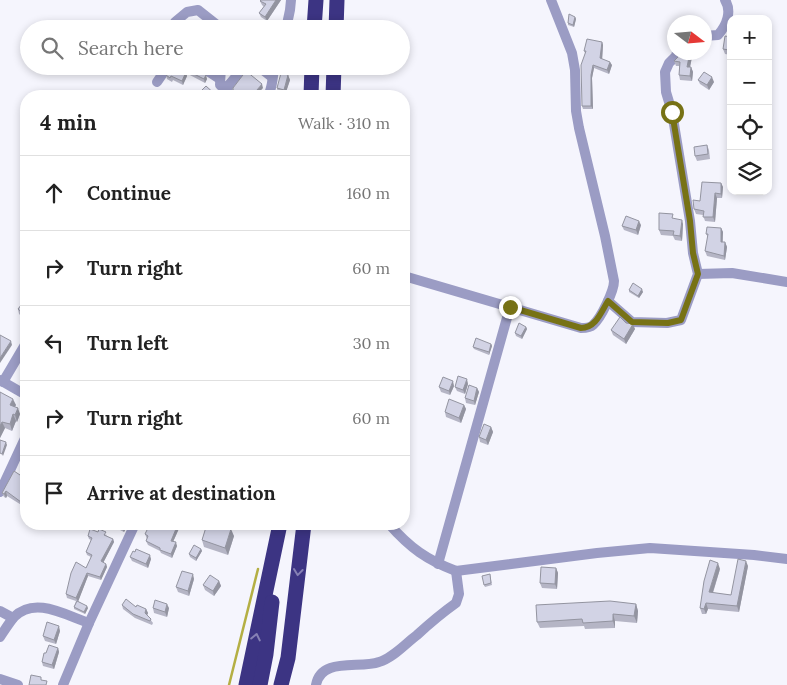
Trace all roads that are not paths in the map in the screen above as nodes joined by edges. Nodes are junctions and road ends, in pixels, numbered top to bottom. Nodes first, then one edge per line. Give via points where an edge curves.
1 (290, 0) edge
2 (316, 0) edge
3 (338, 0) edge
4 (551, 0) edge
5 (725, 0) edge
6 (180, 20) edge
7 (211, 20) edge
8 (288, 20) edge
9 (315, 20) edge
10 (337, 20) edge
11 (712, 35) edge
12 (672, 60) edge
13 (162, 75) edge
14 (211, 75) edge
15 (236, 75) edge
16 (269, 75) edge
17 (312, 75) edge
18 (334, 75) edge
19 (272, 77) joint
20 (157, 82) dead end
21 (225, 87) edge
22 (271, 90) edge
23 (311, 90) edge
24 (333, 90) edge
25 (698, 274) junction
26 (410, 278) edge
27 (787, 282) edge
28 (608, 301) junction
29 (510, 307) junction
30 (20, 353) edge
31 (2, 381) edge
32 (20, 392) edge
33 (20, 449) edge
34 (0, 492) edge
35 (132, 530) edge
36 (280, 530) edge
37 (280, 530) edge
38 (303, 530) edge
39 (394, 530) edge
40 (787, 559) edge
41 (438, 564) junction
42 (456, 571) junction
43 (0, 611) edge
44 (13, 618) junction
45 (89, 623) junction
46 (0, 637) edge
47 (0, 679) edge
48 (18, 685) edge
49 (63, 685) edge
50 (246, 685) edge
51 (260, 685) edge
52 (281, 685) edge
53 (316, 685) edge

1 - 8 street
2 - 9 highway
3 - 10 highway
4 - 28 street via 572,53 579,128 614,281
5 - 11 street via 728,17 718,35
6 - 7 street via 187,12 198,10
12 - 25 street via 665,72 666,92
13 - 20 street
14 - 21 street
15 - 21 street
16 - 19 street
17 - 23 highway
18 - 24 highway
19 - 22 street
25 - 27 street via 732,274
25 - 28 street via 681,320 632,322
26 - 29 street
28 - 29 street via 588,328
29 - 41 street
30 - 31 street
31 - 32 street
33 - 34 street
35 - 45 street
50 -> 36 highway
37 - 51 highway
38 -> 52 highway via 288,658
39 - 41 street via 417,552
40 - 42 street via 650,548
41 - 42 street
42 - 53 street via 459,594 456,603 396,652 370,665 327,668 320,673
43 - 44 street
44 - 45 street via 34,607
44 - 46 street
45 - 49 street
47 - 48 street

